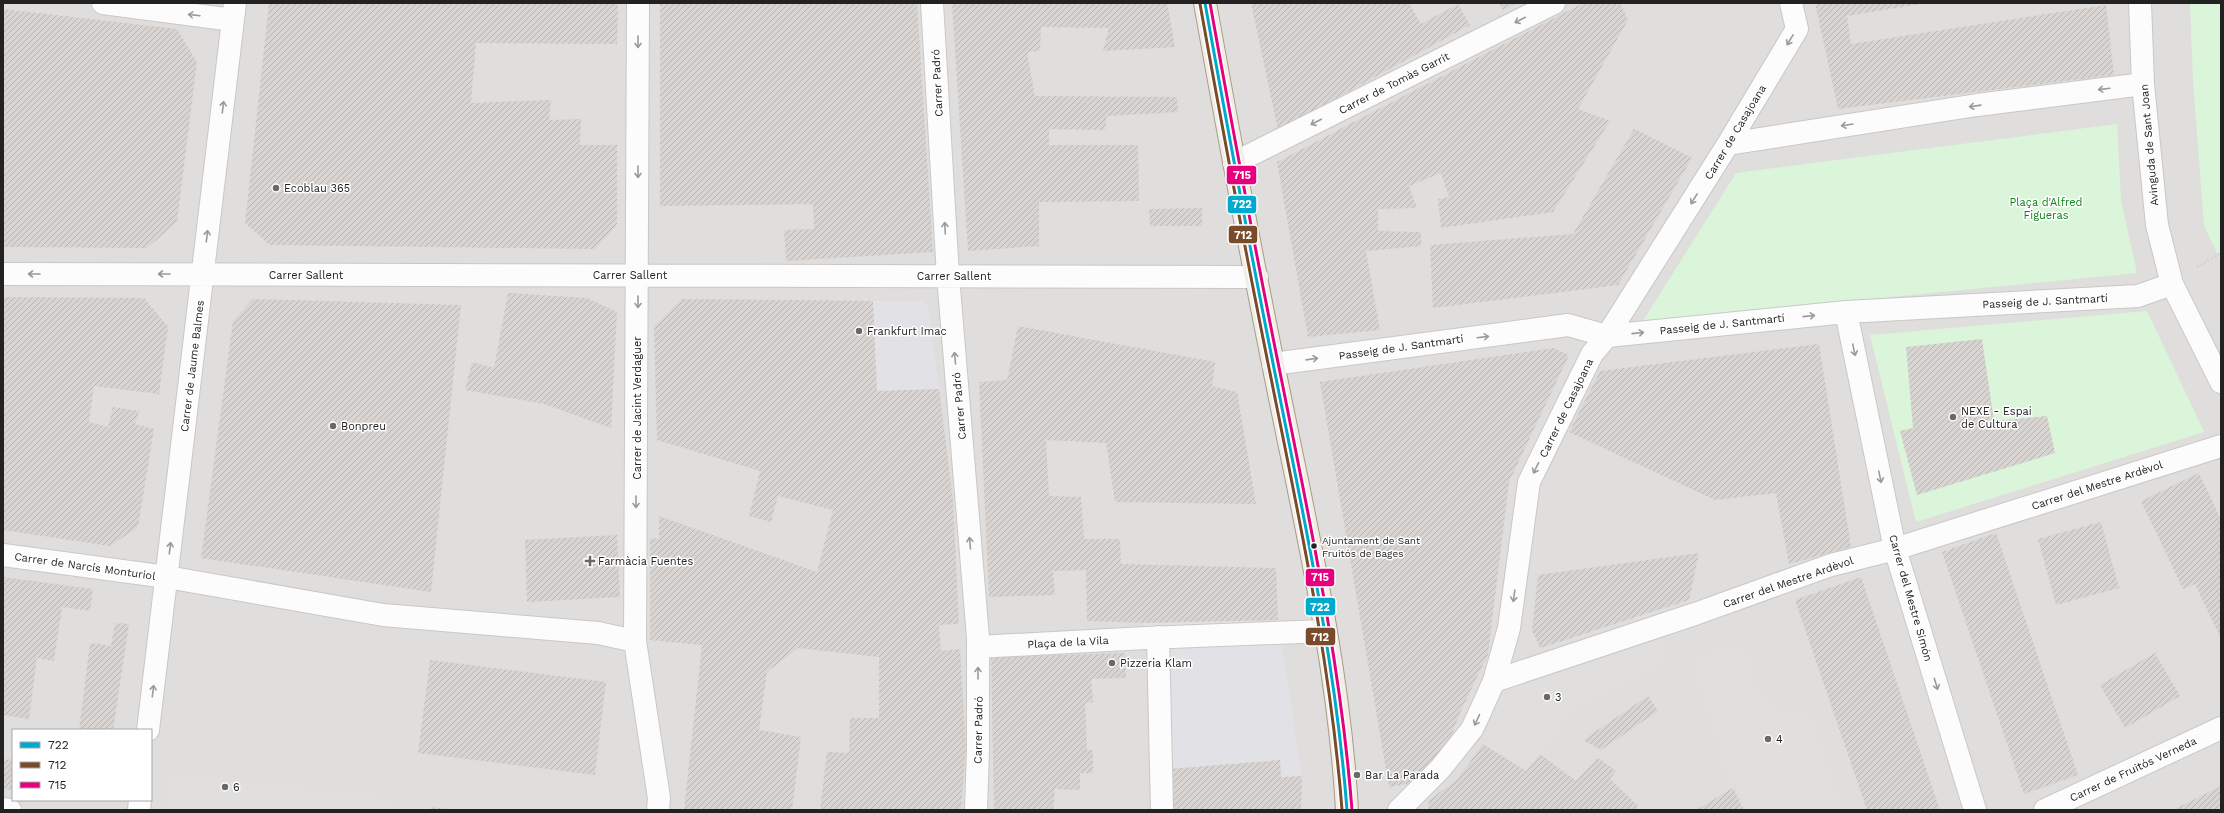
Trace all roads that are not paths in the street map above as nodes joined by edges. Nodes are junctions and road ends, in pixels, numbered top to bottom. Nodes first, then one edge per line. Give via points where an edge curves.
1 (103, 3) edge
2 (638, 3) edge
3 (932, 3) edge
4 (1205, 3) edge
5 (1554, 3) edge
6 (1791, 3) edge
7 (2140, 3) edge
8 (234, 11) edge
9 (2143, 84) junction
10 (1728, 144) junction
11 (1234, 163) junction
12 (3, 274) edge
13 (203, 274) junction
14 (638, 275) junction
15 (948, 276) junction
16 (1257, 277) junction
17 (2172, 284) junction
18 (1846, 312) junction
19 (1607, 336) junction
20 (1273, 364) junction
21 (2221, 382) edge
22 (2221, 446) edge
23 (1895, 549) junction
24 (3, 555) edge
25 (167, 577) junction
26 (1324, 631) junction
27 (1158, 637) junction
28 (635, 642) junction
29 (978, 647) junction
30 (1494, 681) junction
31 (2221, 728) edge
32 (148, 729) edge
33 (3, 809) edge
34 (10, 810) edge
35 (658, 810) edge
36 (976, 810) edge
37 (1162, 810) edge
38 (1347, 810) edge
39 (1399, 810) edge
40 (1975, 810) edge
41 (2046, 810) edge

8 -> 1 street
2 -> 14 street, Carrer de Jacint Verdaguer
15 -> 3 street, Carrer Padró
4 - 11 main road
5 -> 11 street, Carrer de Tomàs Garrit
6 -> 10 street, Carrer de Casajoana via 1797,29
7 - 9 street, Avinguda de Sant Joan
13 -> 8 street, Carrer de Jaume Balmes
9 -> 10 street via 1977,105
9 - 17 street, Avinguda de Sant Joan via 2156,225
10 -> 19 street, Carrer de Casajoana
11 - 16 main road
13 -> 12 street, Carrer Sallent
13 - 14 street, Carrer Sallent
25 -> 13 street, Carrer de Jaume Balmes
14 - 15 street, Carrer Sallent
14 -> 28 street, Carrer de Jacint Verdaguer
15 - 16 street, Carrer Sallent
29 -> 15 street, Carrer Padró
16 - 20 main road
17 - 18 street, Passeig de J. Santmartí via 2138,296
17 - 21 street, Avinguda de Sant Joan
19 -> 18 street, Passeig de J. Santmartí
18 -> 23 street, Carrer del Mestre Simón
20 -> 19 street, Passeig de J. Santmartí via 1568,326
19 -> 30 street, Carrer de Casajoana via 1592,354 1529,482 1509,628
20 - 26 main road via 1312,554
22 - 23 street, Carrer del Mestre Ardèvol
23 - 30 street, Carrer del Mestre Ardèvol via 1831,565 1695,614
23 -> 40 street, Carrer del Mestre Simón
24 - 25 street, Carrer de Narcís Monturiol
25 - 28 street, Carrer de Narcís Monturiol via 383,615 598,633
32 -> 25 street, Carrer de Jaume Balmes
26 - 27 street, Plaça de la Vila
26 - 38 main road via 1342,741
27 - 29 street, Plaça de la Vila
27 - 37 street
28 - 35 street, Carrer de Jacint Verdaguer via 659,798
36 -> 29 street, Carrer Padró
30 -> 39 street, Carrer de Casajoana via 1472,729 1440,769
31 - 41 street, Carrer de Fruitós Verneda
33 - 34 street

